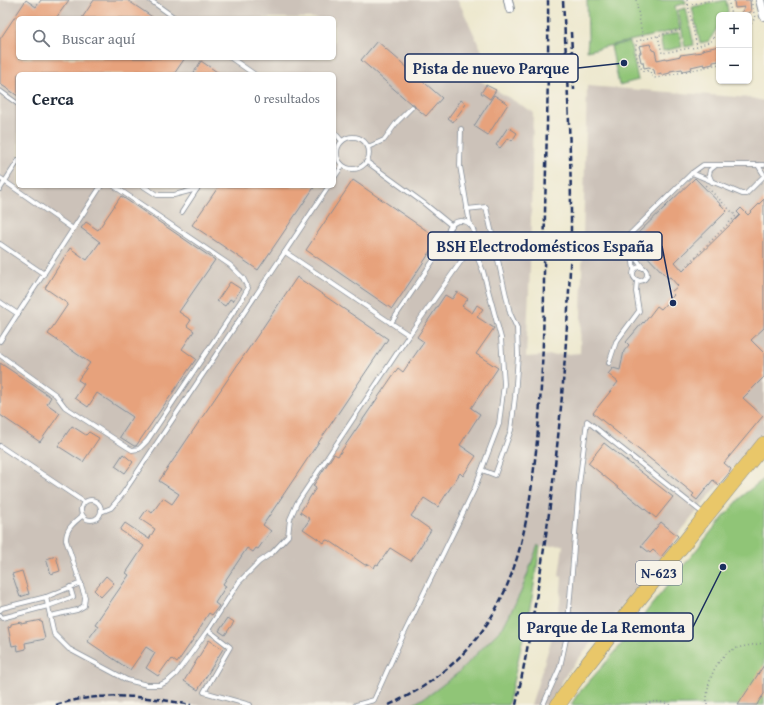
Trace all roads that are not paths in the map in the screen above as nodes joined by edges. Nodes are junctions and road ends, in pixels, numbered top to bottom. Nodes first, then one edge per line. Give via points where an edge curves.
1 (150, 0) edge
2 (508, 0) edge
3 (760, 0) edge
4 (510, 9) dead end
5 (173, 16) edge
6 (764, 16) edge
7 (234, 60) edge
8 (251, 72) edge
9 (0, 91) edge
10 (16, 103) edge
11 (412, 107) dead end
12 (461, 129) dead end
13 (336, 134) edge
14 (342, 141) junction
15 (368, 147) junction
16 (336, 152) edge
17 (336, 157) edge
18 (367, 162) junction
19 (16, 164) edge
20 (716, 165) junction
21 (758, 165) junction
22 (764, 165) edge
23 (342, 166) junction
24 (692, 173) junction
25 (336, 175) edge
26 (764, 175) edge
27 (0, 178) edge
28 (5, 182) junction
29 (712, 182) junction
30 (100, 188) edge
31 (117, 188) edge
32 (146, 188) edge
33 (198, 188) edge
34 (328, 188) edge
35 (0, 189) edge
36 (467, 209) junction
37 (182, 212) dead end
38 (470, 224) junction
39 (452, 226) junction
40 (73, 229) junction
41 (449, 238) junction
42 (0, 244) edge
43 (469, 244) junction
44 (285, 252) junction
45 (632, 252) junction
46 (643, 268) junction
47 (634, 270) junction
48 (44, 274) junction
49 (637, 280) junction
50 (0, 302) edge
51 (18, 314) junction
52 (391, 322) junction
53 (409, 335) junction
54 (0, 341) edge
55 (0, 355) edge
56 (609, 363) dead end
57 (764, 444) edge
58 (0, 446) edge
59 (482, 470) junction
60 (84, 502) junction
61 (101, 512) junction
62 (82, 516) junction
63 (706, 516) junction
64 (80, 583) junction
65 (70, 587) junction
66 (46, 597) junction
67 (48, 606) junction
68 (0, 610) edge
69 (0, 615) edge
70 (50, 616) junction
71 (208, 630) junction
72 (250, 705) edge
73 (356, 705) edge
74 (542, 705) edge
75 (558, 705) edge

1 - 5 lane
2 - 4 street
3 - 6 street
7 - 8 lane
9 - 10 lane
11 - 15 lane via 384,140
12 - 36 lane via 460,166
13 - 14 lane
14 - 15 lane via 353,136 362,139
14 - 16 lane
15 - 18 lane
17 - 23 lane
18 - 23 lane via 358,169
18 - 39 lane
19 - 28 lane
20 - 21 lane
20 - 24 lane via 703,165
20 - 29 lane via 709,174
21 - 22 lane
21 - 26 lane
23 - 25 lane
24 - 29 lane
24 - 45 lane via 633,230 628,243
26 - 29 lane via 746,194
27 - 28 lane
28 - 35 lane
28 - 40 lane
30 - 40 lane
31 - 55 lane via 230,264 248,288 154,430 139,450 127,448 66,407 56,395
32 - 33 lane via 157,195 174,195
33 - 37 lane
34 - 44 lane
36 - 38 lane
36 - 59 lane via 486,207 510,313 517,328 518,355 511,430 496,475
38 - 39 lane via 460,221
38 - 43 lane via 474,233
39 - 41 lane
40 - 48 lane
41 - 43 lane via 458,246
41 - 52 lane
42 - 48 lane
43 - 53 lane via 464,257
43 - 59 lane via 483,271 502,338 504,384 498,424
44 - 52 lane
44 - 61 lane via 122,495 111,508
45 - 46 lane
45 - 47 lane
46 - 47 lane via 638,267
46 - 49 lane via 647,271 646,277
47 - 49 lane
48 - 51 lane
49 - 56 lane via 639,311 616,342
50 - 51 lane
51 - 54 lane
52 - 53 lane
53 - 71 lane via 297,503 290,519 288,536 239,582
57 - 63 highway, N-623
58 - 60 lane
59 - 73 lane via 374,700
60 - 61 lane via 95,501 100,505
60 - 62 lane via 80,510
61 - 62 lane via 94,519 88,520
62 - 64 lane via 66,534 67,546
63 - 74 lane via 587,421 579,485 567,635 560,667
63 - 75 highway, N-623 via 621,621
64 - 65 lane
64 - 70 lane via 85,597 84,606
65 - 66 lane
65 - 67 lane via 73,597
66 - 67 lane
66 - 68 lane
67 - 69 lane via 2,618
67 - 70 lane
70 - 71 lane via 54,634 69,649 127,680 148,685 160,685 176,674
71 - 72 lane via 230,647 204,692

